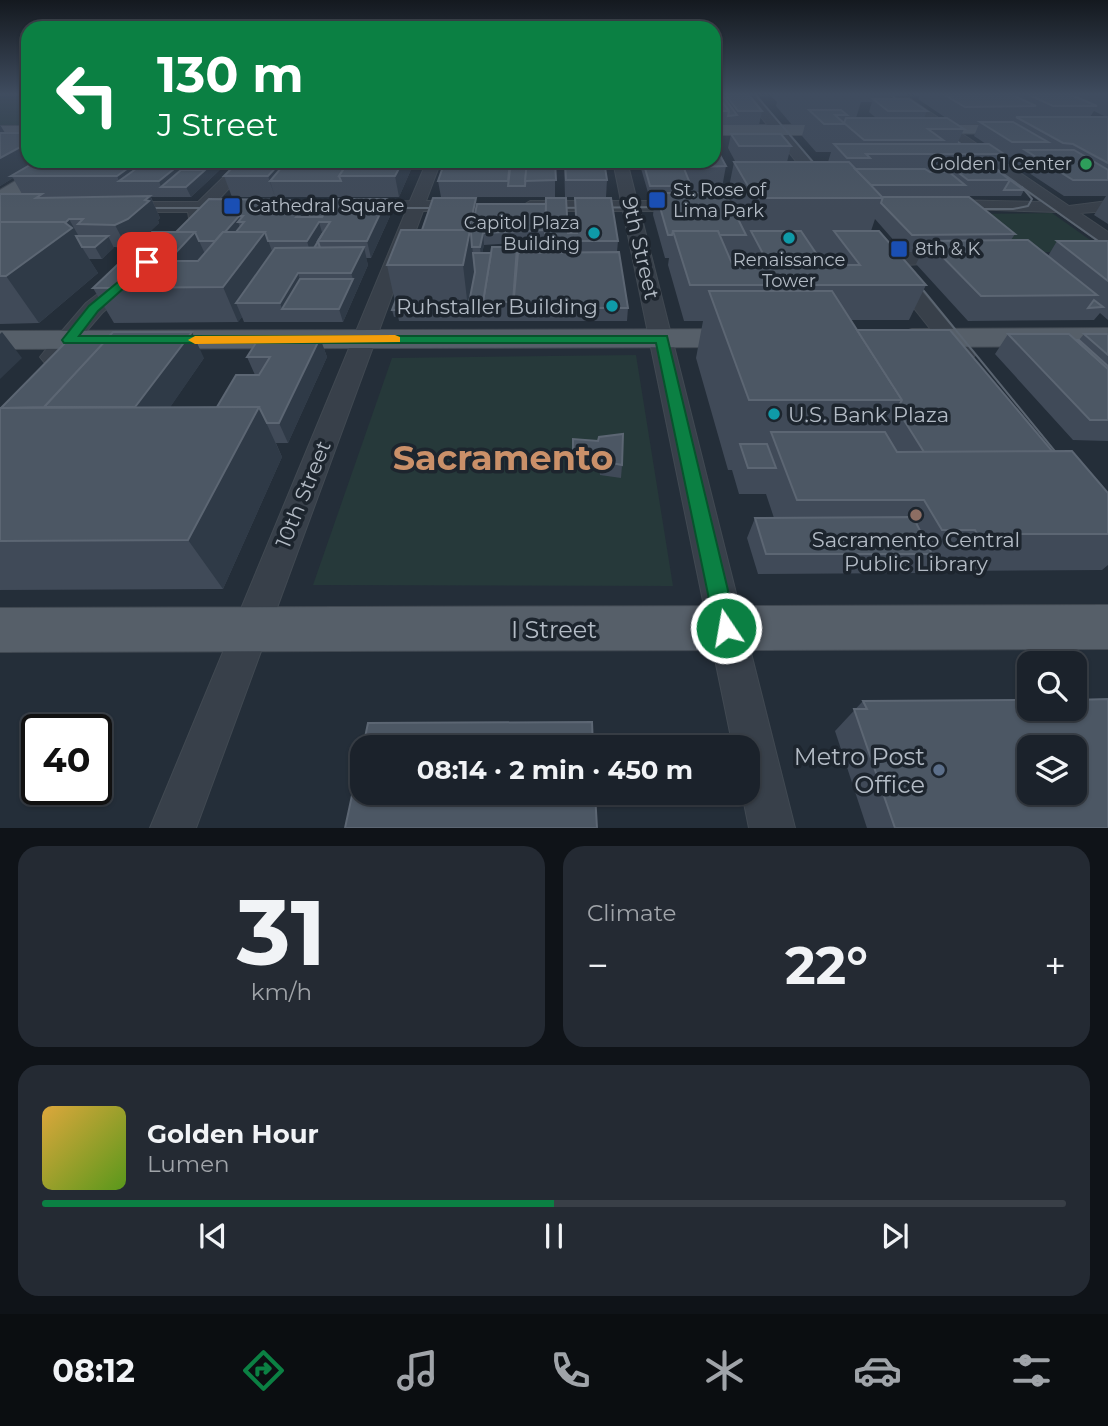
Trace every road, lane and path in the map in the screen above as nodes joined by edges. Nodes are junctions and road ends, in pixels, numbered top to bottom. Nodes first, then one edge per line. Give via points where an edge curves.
1 (780, 133) edge
2 (953, 133) edge
3 (51, 168) edge
4 (241, 168) edge
5 (431, 168) edge
6 (622, 168) edge
7 (0, 199) edge
8 (831, 205) edge
9 (924, 205) edge
10 (203, 206) junction
11 (416, 206) junction
12 (486, 206) edge
13 (512, 206) edge
14 (630, 206) junction
15 (701, 206) edge
16 (1108, 206) edge
17 (0, 207) edge
18 (22, 207) edge
19 (105, 207) edge
20 (1053, 208) dead end
21 (1076, 208) dead end
22 (187, 223) edge
23 (1108, 240) edge
24 (871, 243) edge
25 (974, 258) edge
26 (885, 260) junction
27 (142, 267) edge
28 (1108, 337) edge
29 (766, 338) edge
30 (891, 338) edge
31 (948, 338) junction
32 (662, 339) junction
33 (0, 340) edge
34 (69, 340) junction
35 (364, 340) junction
36 (36, 374) edge
37 (978, 374) edge
38 (1108, 627) edge
39 (726, 628) junction
40 (0, 630) edge
41 (249, 631) junction
42 (173, 828) edge
43 (772, 828) edge

1 - 8 street
2 - 23 street
3 - 7 main road
4 - 10 street
5 - 11 street, 10th Street
6 - 14 street, 9th Street
9 - 20 street
10 - 11 street
10 - 19 street
10 - 22 street
11 - 12 street
11 - 35 street, 10th Street
13 - 14 street
14 - 15 street
14 - 32 street, 9th Street
16 - 21 street
17 - 18 street
24 - 26 street
25 - 26 street
26 - 31 street
27 - 34 street via 94,308
28 - 31 main road
29 - 32 main road
30 - 31 main road
31 - 37 street
32 - 35 main road
32 - 39 street, 9th Street
33 - 34 main road
34 - 35 main road
34 - 36 street
35 - 41 street, 10th Street
38 - 39 main road, I Street
39 - 41 main road, I Street
39 - 43 street, 9th Street
40 - 41 main road, I Street
41 - 42 street, 10th Street

